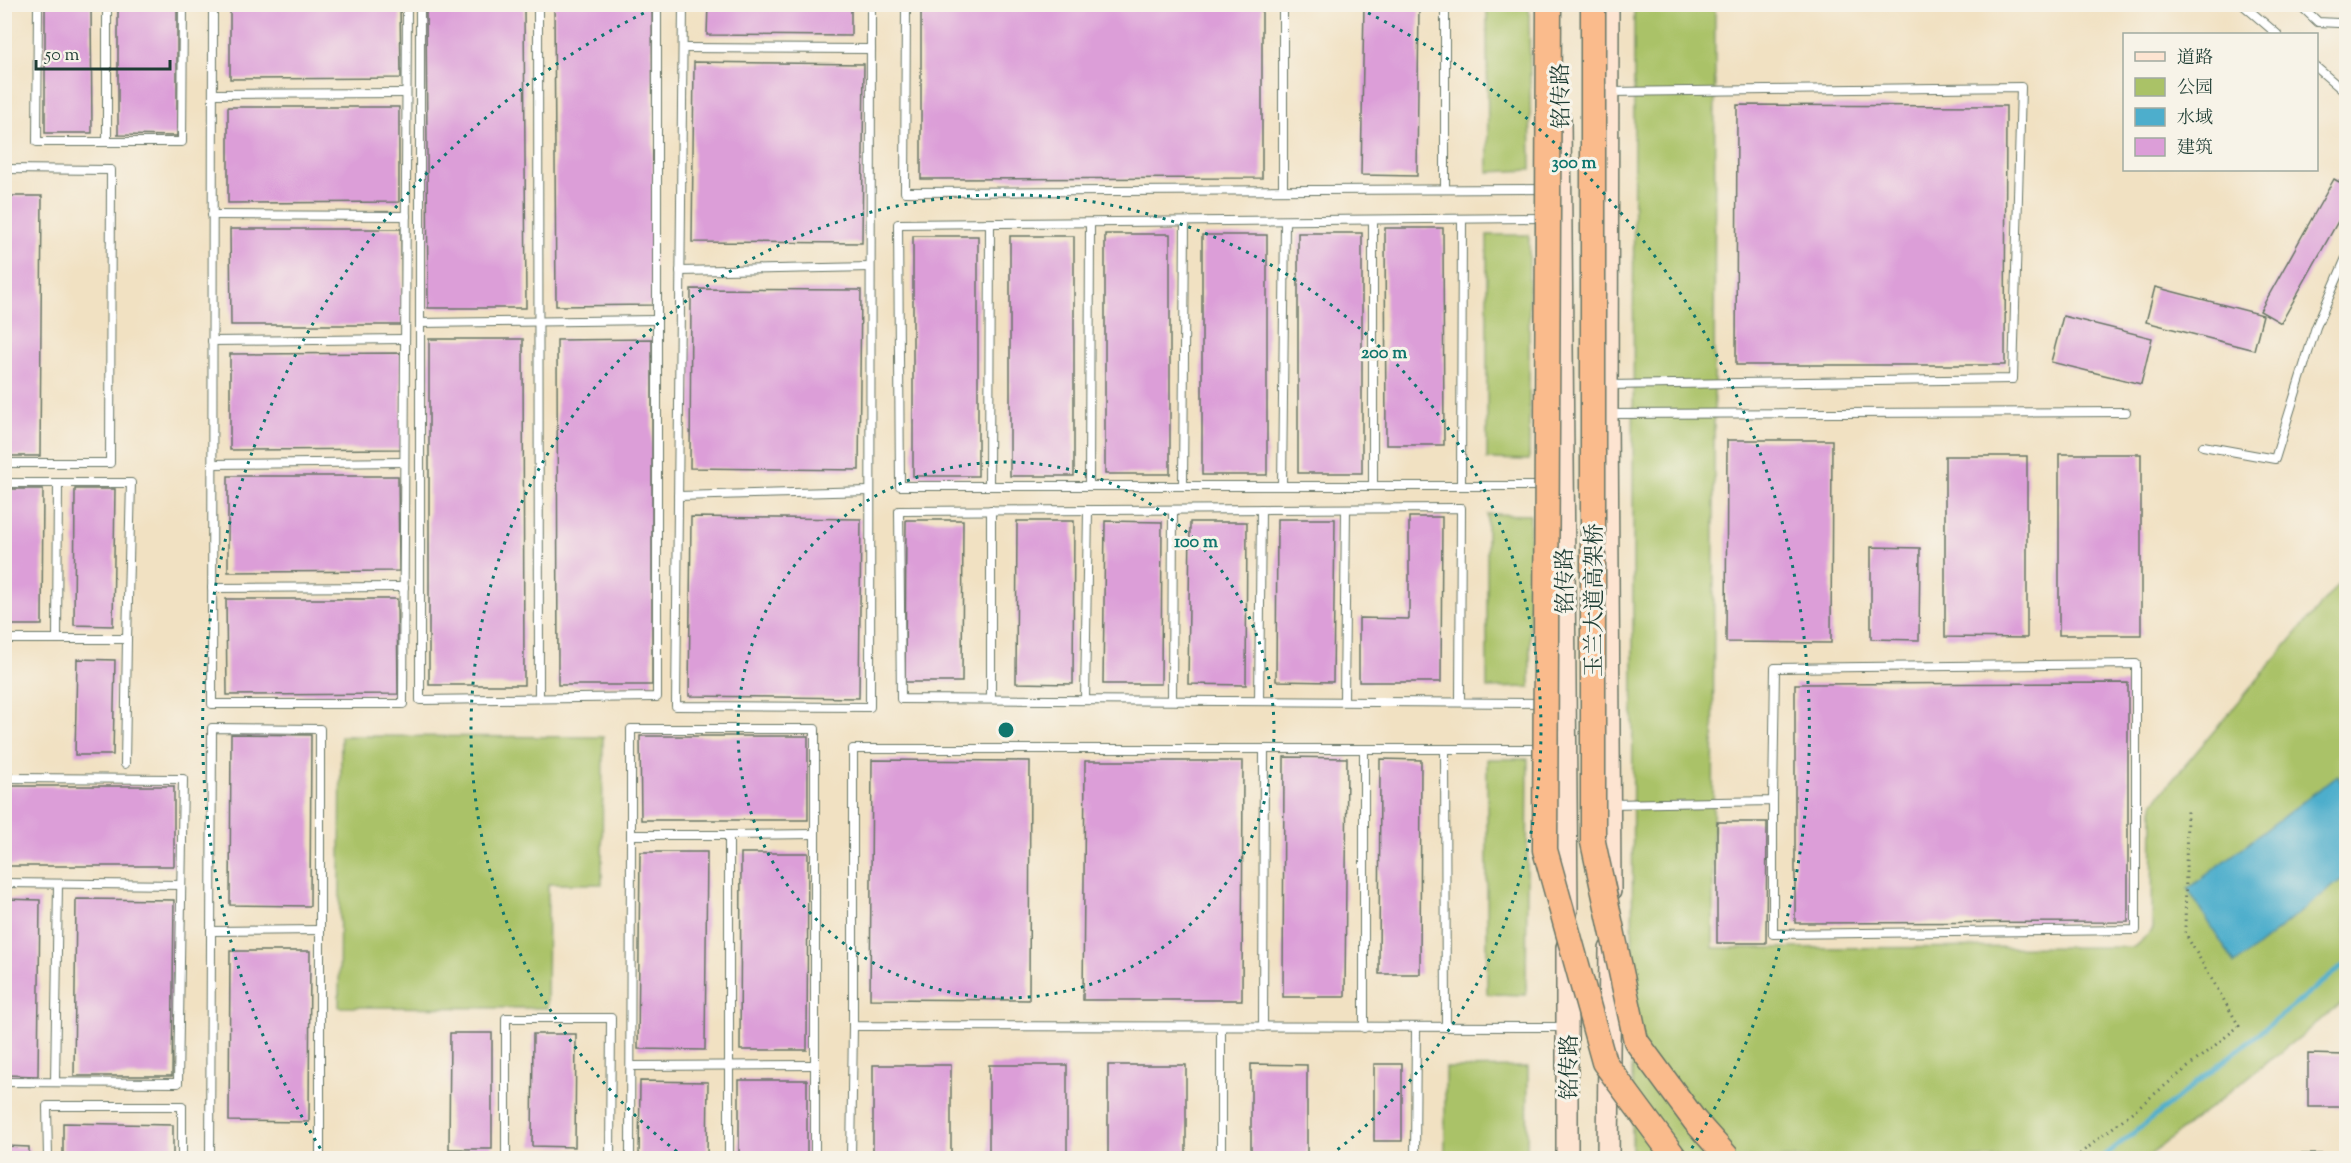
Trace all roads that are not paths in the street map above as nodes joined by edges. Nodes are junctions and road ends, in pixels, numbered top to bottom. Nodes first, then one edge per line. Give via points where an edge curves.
1 (38, 4) edge
2 (107, 4) edge
3 (183, 4) edge
4 (213, 4) edge
5 (407, 4) edge
6 (420, 4) edge
7 (538, 4) edge
8 (657, 4) edge
9 (683, 4) edge
10 (871, 4) edge
11 (906, 4) edge
12 (1282, 4) edge
13 (1444, 4) edge
14 (1549, 4) edge
15 (1559, 4) edge
16 (1593, 4) edge
17 (1608, 4) edge
18 (2242, 4) edge
19 (2299, 4) edge
20 (2338, 23) dead end
21 (2276, 33) edge
22 (682, 48) junction
23 (871, 49) junction
24 (2318, 69) edge
25 (1608, 92) junction
26 (406, 93) junction
27 (2346, 93) edge
28 (213, 94) junction
29 (106, 142) junction
30 (4, 169) edge
31 (1445, 189) junction
32 (1561, 189) junction
33 (1283, 190) junction
34 (212, 214) junction
35 (406, 216) junction
36 (1561, 218) junction
37 (1462, 219) junction
38 (1372, 220) junction
39 (1285, 221) junction
40 (1185, 222) junction
41 (1090, 223) junction
42 (990, 224) junction
43 (2346, 258) edge
44 (870, 267) junction
45 (680, 271) junction
46 (657, 320) junction
47 (539, 321) junction
48 (420, 323) junction
49 (405, 339) junction
50 (212, 341) junction
51 (1607, 385) junction
52 (2126, 412) dead end
53 (1607, 414) junction
54 (2203, 447) dead end
55 (404, 462) junction
56 (4, 464) edge
57 (212, 465) junction
58 (4, 483) edge
59 (58, 483) junction
60 (989, 486) junction
61 (1089, 486) junction
62 (1183, 486) junction
63 (1282, 486) junction
64 (1372, 486) junction
65 (1461, 486) junction
66 (1563, 486) junction
67 (870, 491) junction
68 (678, 496) junction
69 (1261, 509) junction
70 (1346, 509) junction
71 (991, 510) junction
72 (1088, 510) junction
73 (1173, 510) junction
74 (404, 587) junction
75 (212, 588) junction
76 (4, 639) edge
77 (57, 639) junction
78 (127, 639) junction
79 (539, 698) junction
80 (991, 699) junction
81 (1085, 700) junction
82 (1172, 700) junction
83 (1259, 701) junction
84 (1344, 701) junction
85 (1460, 702) junction
86 (1565, 703) junction
87 (1264, 749) junction
88 (1364, 749) junction
89 (1445, 749) junction
90 (1565, 749) junction
91 (126, 764) dead end
92 (4, 778) edge
93 (1773, 801) junction
94 (1609, 804) junction
95 (815, 834) junction
96 (631, 835) junction
97 (729, 835) junction
98 (4, 883) edge
99 (58, 884) junction
100 (181, 885) junction
101 (321, 930) junction
102 (211, 931) junction
103 (853, 1026) junction
104 (1221, 1027) junction
105 (1263, 1027) junction
106 (1416, 1027) junction
107 (1446, 1027) junction
108 (1568, 1027) junction
109 (1364, 1028) junction
110 (815, 1065) junction
111 (631, 1066) junction
112 (729, 1066) junction
113 (4, 1082) edge
114 (55, 1082) junction
115 (48, 1158) edge
116 (182, 1158) edge
117 (210, 1158) edge
118 (320, 1158) edge
119 (506, 1158) edge
120 (610, 1158) edge
121 (630, 1158) edge
122 (729, 1158) edge
123 (815, 1158) edge
124 (851, 1158) edge
125 (1221, 1158) edge
126 (1415, 1158) edge
127 (1568, 1158) edge
128 (1608, 1158) edge
129 (1675, 1158) edge
130 (1728, 1158) edge

1 - 29 lane via 37,142
2 - 29 lane
3 - 29 lane via 182,142
4 - 28 lane
5 - 26 lane
6 - 48 lane
7 - 47 lane
8 - 46 lane
9 - 22 lane
10 - 23 lane
11 - 33 lane via 905,192
12 - 33 lane
13 - 31 lane
14 - 129 main road, 玉兰大道高架桥, bridge via 1545,850 1604,1062
15 - 32 main road, 铭传路
16 - 130 main road, 玉兰大道高架桥, bridge via 1593,842 1636,1041 1695,1121
17 - 25 main road, 铭传路
18 - 21 lane
19 - 20 lane via 2318,22
22 - 23 lane
22 - 45 lane
23 - 44 lane
24 - 27 lane
25 - 51 main road, 铭传路
25 - 51 lane via 2021,87 2013,379
26 - 28 lane
26 - 35 lane
28 - 34 lane
30 - 56 lane via 111,170 110,464
31 - 32 lane
31 - 33 lane
32 - 36 main road, 铭传路
34 - 35 lane
34 - 50 lane
35 - 49 lane
36 - 37 lane
36 - 66 main road, 铭传路
37 - 38 lane
37 - 65 lane
38 - 39 lane
38 - 64 lane
39 - 40 lane
39 - 63 lane
40 - 41 lane
40 - 62 lane
41 - 42 lane
41 - 61 lane
42 - 60 lane
42 - 60 lane via 898,224 900,486
43 - 54 lane via 2316,327 2275,459
44 - 45 lane
44 - 67 lane
45 - 68 lane
46 - 47 lane
46 - 79 lane via 657,697
47 - 48 lane
47 - 79 lane
48 - 79 lane via 420,700
49 - 50 lane
49 - 55 lane
50 - 57 lane
51 - 53 main road, 铭传路
52 - 53 lane
53 - 94 main road, 铭传路
55 - 57 lane
55 - 74 lane
57 - 75 lane
58 - 59 lane
59 - 77 lane
59 - 78 lane via 131,483
60 - 61 lane
61 - 62 lane
62 - 63 lane
63 - 64 lane
64 - 65 lane
65 - 66 lane
66 - 86 main road, 铭传路
67 - 68 lane
67 - 68 lane via 870,707 676,705
69 - 70 lane
69 - 73 lane
69 - 83 lane
70 - 84 lane
70 - 85 lane via 1461,508
71 - 72 lane
71 - 80 lane
71 - 80 lane via 899,511 899,522 901,699
72 - 73 lane
72 - 81 lane
73 - 82 lane
74 - 75 lane
74 - 75 lane via 403,704 212,704
76 - 77 lane
77 - 78 lane
78 - 91 lane
80 - 81 lane
81 - 82 lane
82 - 83 lane
83 - 84 lane
84 - 85 lane
85 - 86 lane
86 - 90 main road, 铭传路
87 - 88 lane
87 - 103 lane via 853,749
87 - 105 lane
88 - 89 lane
88 - 109 lane
89 - 90 lane
89 - 107 lane
90 - 108 main road, 铭传路
92 - 100 lane via 183,779
93 - 93 lane via 1773,934 2136,930 2136,664 1775,668
93 - 94 lane
94 - 128 main road, 铭传路
95 - 96 lane via 815,729 631,729
95 - 97 lane
95 - 110 lane
96 - 97 lane
96 - 111 lane
97 - 112 lane
98 - 99 lane
99 - 100 lane
99 - 114 lane
100 - 114 lane via 178,1083
101 - 102 lane
101 - 102 lane via 321,729 212,728
101 - 118 lane
102 - 117 lane
103 - 104 lane
103 - 124 lane
104 - 105 lane
104 - 125 lane
105 - 109 lane
106 - 107 lane
106 - 109 lane
106 - 126 lane
107 - 108 lane
108 - 127 main road, 铭传路
110 - 112 lane
110 - 123 lane
111 - 112 lane
111 - 121 lane
112 - 122 lane
113 - 114 lane
115 - 116 lane via 47,1106 182,1106
119 - 120 lane via 506,1018 611,1018

